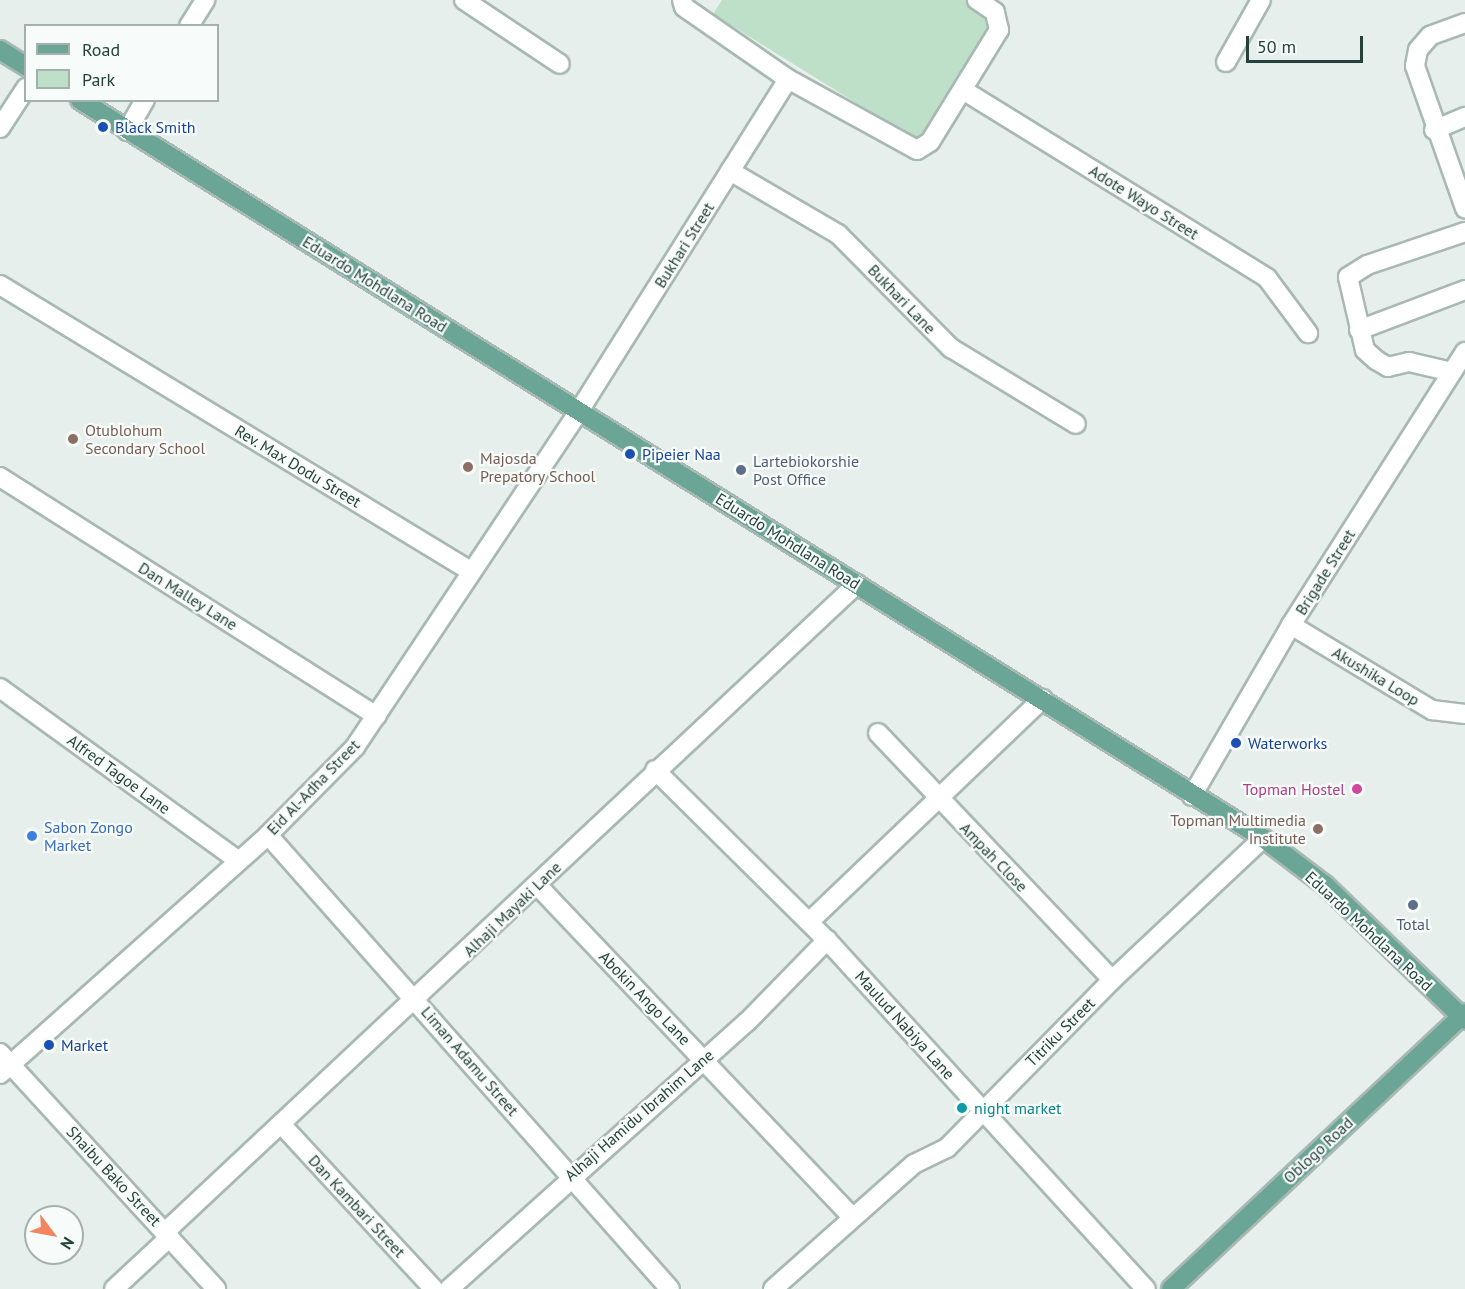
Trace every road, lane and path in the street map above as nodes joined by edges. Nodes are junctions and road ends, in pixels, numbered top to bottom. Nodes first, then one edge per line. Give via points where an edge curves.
1 (205, 0) edge
2 (464, 0) edge
3 (682, 0) edge
4 (977, 0) edge
5 (1262, 0) edge
6 (190, 24) edge
7 (1465, 24) edge
8 (0, 50) edge
9 (1226, 62) dead end
10 (560, 64) dead end
11 (24, 65) edge
12 (788, 79) junction
13 (963, 90) junction
14 (24, 91) edge
15 (83, 102) edge
16 (144, 102) edge
17 (1465, 117) edge
18 (0, 129) edge
19 (1434, 130) junction
20 (127, 131) junction
21 (730, 171) junction
22 (1465, 208) edge
23 (1465, 232) edge
24 (0, 285) edge
25 (1465, 290) edge
26 (1359, 330) junction
27 (1308, 333) dead end
28 (1465, 352) edge
29 (1452, 372) junction
30 (579, 411) junction
31 (1076, 424) dead end
32 (0, 477) edge
33 (472, 572) junction
34 (857, 584) junction
35 (1291, 625) junction
36 (0, 688) edge
37 (1042, 699) junction
38 (1465, 714) edge
39 (376, 716) junction
40 (878, 733) dead end
41 (654, 770) junction
42 (1192, 796) junction
43 (941, 801) junction
44 (268, 835) junction
45 (1263, 838) junction
46 (238, 860) junction
47 (537, 885) junction
48 (809, 922) junction
49 (827, 940) junction
50 (1112, 980) junction
51 (417, 1000) junction
52 (1464, 1016) edge
53 (704, 1058) junction
54 (4, 1064) edge
55 (982, 1110) junction
56 (281, 1124) junction
57 (570, 1176) junction
58 (851, 1216) junction
59 (168, 1234) junction
60 (114, 1289) edge
61 (216, 1289) edge
62 (434, 1289) edge
63 (449, 1289) edge
64 (670, 1289) edge
65 (773, 1289) edge
66 (1146, 1289) edge
67 (1171, 1289) edge

1 - 6 street
2 - 10 street
3 - 12 street via 684,8
4 - 13 street via 1001,21
5 - 9 street
7 - 19 street via 1430,36 1418,50 1415,66
8 - 11 main road
12 - 13 street via 917,150 930,142
12 - 21 street, Bukhari Street
13 - 27 street, Adote Wayo Street via 1267,278
14 - 18 street
15 - 20 main road, Eduardo Mohdlana Road
16 - 20 street
17 - 19 street
19 - 22 street
20 - 30 main road, Eduardo Mohdlana Road
21 - 30 street, Bukhari Street
21 - 31 street, Bukhari Lane via 838,234 951,348
23 - 26 street via 1353,270 1348,294
24 - 33 street, Rev. Max Dodu Street
25 - 26 street
26 - 29 street via 1365,350 1388,367 1409,362
28 - 29 street, Brigade Street
29 - 35 street, Brigade Street
30 - 33 street, Eid Al-Adha Street
30 - 34 main road, Eduardo Mohdlana Road
32 - 39 street, Dan Malley Lane
33 - 39 street, Eid Al-Adha Street
34 - 37 main road, Eduardo Mohdlana Road
34 - 41 street, Alhaji Mayaki Lane
35 - 38 street, Akushika Loop via 1432,710
35 - 42 street, Brigade Street
36 - 46 street, Alfred Tagoe Lane
37 - 42 main road, Eduardo Mohdlana Road
37 - 43 street
39 - 44 street, Eid Al-Adha Street via 355,747
40 - 43 street, Ampah Close
41 - 47 street, Alhaji Mayaki Lane
41 - 48 street, Maulud Nabiya Lane
42 - 45 main road, Eduardo Mohdlana Road
43 - 48 street
43 - 50 street, Ampah Close
44 - 46 street, Eid Al-Adha Street
44 - 51 street, Liman Adamu Street
45 - 50 street, Titriku Street
45 - 52 main road, Eduardo Mohdlana Road via 1324,885 1402,965
46 - 54 street, Eid Al-Adha Street
47 - 51 street, Alhaji Mayaki Lane
47 - 53 street, Abokin Ango Lane
48 - 49 street, Maulud Nabiya Lane
49 - 53 street, Alhaji Hamidu Ibrahim Lane
49 - 55 street, Maulud Nabiya Lane
50 - 55 street, Titriku Street
51 - 56 street, Alhaji Mayaki Lane
51 - 57 street, Liman Adamu Street
52 - 67 main road, Oblogo Road
53 - 57 street, Alhaji Hamidu Ibrahim Lane
53 - 58 street, Abokin Ango Lane
54 - 59 street, Shaibu Bako Street
55 - 58 street, Titriku Street via 939,1154 914,1164
55 - 66 street, Maulud Nabiya Lane
56 - 59 street, Alhaji Mayaki Lane
56 - 62 street, Dan Kambari Street
57 - 63 street, Alhaji Hamidu Ibrahim Lane
57 - 64 street, Liman Adamu Street
58 - 65 street, Titriku Street
59 - 60 street, Alhaji Mayaki Lane
59 - 61 street, Shaibu Bako Street

